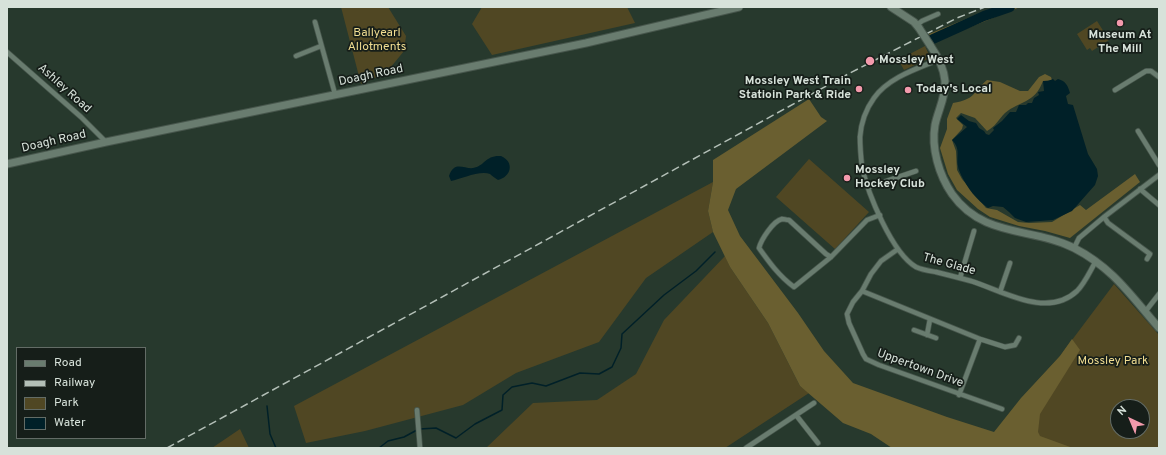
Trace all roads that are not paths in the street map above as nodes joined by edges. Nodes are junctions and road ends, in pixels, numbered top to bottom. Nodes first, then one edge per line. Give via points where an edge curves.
1 (739, 7) edge
2 (892, 7) edge
3 (938, 14) dead end
4 (315, 22) dead end
5 (918, 27) junction
6 (321, 46) junction
7 (7, 52) edge
8 (296, 56) dead end
9 (938, 60) junction
10 (1159, 78) edge
11 (1115, 90) dead end
12 (335, 94) junction
13 (1138, 132) dead end
14 (106, 142) junction
15 (7, 164) edge
16 (1159, 165) edge
17 (916, 171) dead end
18 (1159, 175) edge
19 (869, 187) junction
20 (1140, 189) junction
21 (1159, 205) edge
22 (880, 215) junction
23 (1104, 217) junction
24 (974, 231) dead end
25 (1074, 248) junction
26 (898, 249) junction
27 (831, 257) junction
28 (1147, 259) dead end
29 (1096, 261) junction
30 (1010, 263) dead end
31 (960, 278) junction
32 (862, 291) junction
33 (1000, 292) junction
34 (1159, 295) edge
35 (1145, 312) junction
36 (930, 319) junction
37 (1159, 328) edge
38 (914, 330) dead end
39 (927, 335) junction
40 (936, 338) dead end
41 (1018, 338) dead end
42 (980, 339) junction
43 (959, 395) junction
44 (814, 403) dead end
45 (1002, 409) dead end
46 (417, 410) dead end
47 (796, 415) junction
48 (818, 443) dead end
49 (420, 448) edge
50 (746, 448) edge

1 - 12 main road, Doagh Road via 586,43
2 - 5 main road
3 - 5 street
4 - 6 street
5 - 9 main road, bridge
6 - 8 street
6 - 12 street
7 - 14 street, Ashley Road via 82,117
9 - 19 street, The Glade via 888,84 868,106 860,136 862,167
9 - 25 main road via 945,86 935,125 936,154 942,174 953,194 968,210 994,225 1050,238
10 - 11 street via 1151,71 1146,71
12 - 14 main road, Doagh Road
13 - 16 street
14 - 15 main road, Doagh Road
17 - 19 street
18 - 20 street
19 - 22 street, The Glade
20 - 21 street
20 - 23 street
22 - 26 street, The Glade
22 - 27 street via 867,220
23 - 25 street via 1079,238
23 - 28 street via 1108,224 1150,254
24 - 31 street
25 - 29 main road
26 - 31 street, The Glade via 916,267
26 - 32 street, Uppertown Drive via 881,261
27 - 27 street via 794,287 773,268 759,248 761,240 776,222 782,219 789,220
29 - 33 street, The Glade via 1081,286 1066,299 1036,303
29 - 35 main road via 1113,274
30 - 33 street
31 - 33 street, The Glade
32 - 36 street
32 - 43 street, Uppertown Drive via 847,314 866,359
34 - 35 street
35 - 37 main road
36 - 39 street
36 - 42 street
38 - 39 street
39 - 40 street
41 - 42 street via 1015,345 1005,348
42 - 43 street
43 - 45 street, Uppertown Drive
44 - 47 street
46 - 49 street
47 - 48 street
47 - 50 street

